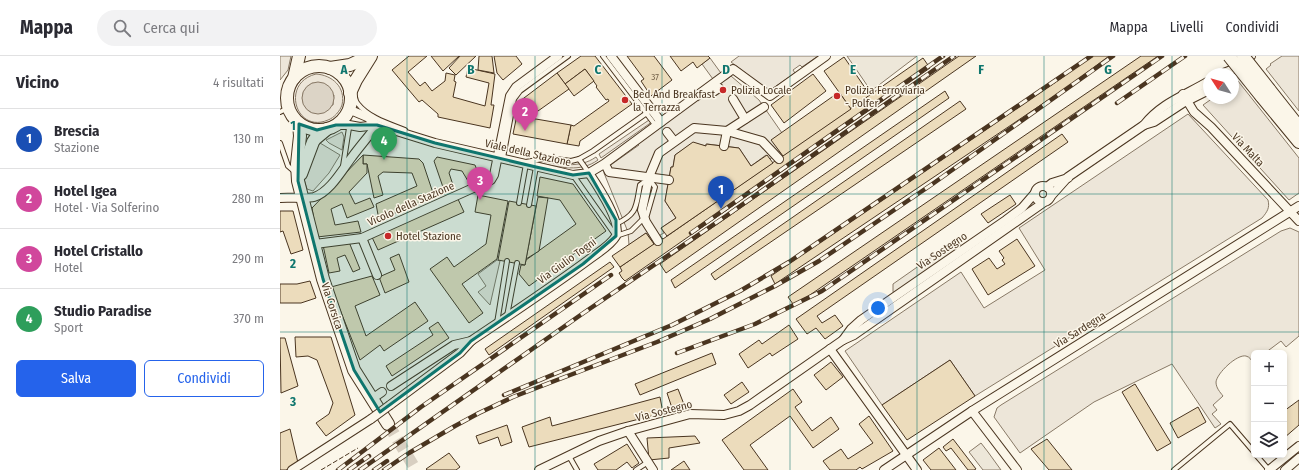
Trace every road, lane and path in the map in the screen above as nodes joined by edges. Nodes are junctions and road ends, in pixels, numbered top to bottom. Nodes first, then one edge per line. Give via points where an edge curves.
1 (299, 56) edge
2 (370, 56) edge
3 (558, 56) edge
4 (568, 56) edge
5 (604, 56) edge
6 (611, 56) edge
7 (826, 56) edge
8 (1229, 56) edge
9 (1243, 56) edge
10 (1251, 56) edge
11 (316, 61) edge
12 (330, 68) junction
13 (1236, 68) edge
14 (288, 85) edge
15 (1203, 85) edge
16 (351, 90) junction
17 (1203, 92) edge
18 (1185, 97) junction
19 (733, 99) dead end
20 (764, 107) dead end
21 (283, 108) edge
22 (647, 113) junction
23 (347, 116) junction
24 (745, 119) junction
25 (299, 124) junction
26 (658, 124) junction
27 (377, 125) junction
28 (1299, 126) edge
29 (332, 127) junction
30 (727, 131) junction
31 (667, 132) dead end
32 (413, 137) junction
33 (674, 141) junction
34 (1299, 142) edge
35 (280, 143) edge
36 (724, 146) dead end
37 (500, 158) junction
38 (579, 159) junction
39 (779, 159) dead end
40 (523, 163) junction
41 (536, 166) junction
42 (607, 168) dead end
43 (589, 173) junction
44 (341, 174) junction
45 (573, 175) junction
46 (1068, 177) junction
47 (298, 178) junction
48 (648, 180) junction
49 (669, 180) dead end
50 (1047, 187) junction
51 (1035, 193) junction
52 (1051, 196) junction
53 (303, 197) junction
54 (280, 198) edge
55 (1043, 202) junction
56 (519, 203) dead end
57 (529, 205) dead end
58 (1299, 206) edge
59 (1290, 212) junction
60 (645, 218) junction
61 (1299, 222) edge
62 (616, 224) junction
63 (616, 236) junction
64 (362, 238) junction
65 (658, 240) dead end
66 (315, 244) junction
67 (507, 261) dead end
68 (517, 263) dead end
69 (377, 275) dead end
70 (507, 316) junction
71 (497, 324) junction
72 (843, 340) junction
73 (471, 341) junction
74 (830, 349) junction
75 (391, 386) dead end
76 (972, 411) junction
77 (388, 424) tunnel mouth
78 (628, 431) junction
79 (1299, 446) edge
80 (1251, 448) edge
81 (907, 455) junction
82 (569, 456) junction
83 (1259, 458) edge
84 (1299, 458) edge
85 (648, 462) junction
86 (292, 470) edge
87 (539, 470) edge
88 (577, 470) edge
89 (636, 470) edge
90 (653, 470) edge
91 (884, 470) edge
92 (917, 470) edge
93 (1017, 470) edge
94 (1174, 470) edge
95 (1269, 470) edge
96 (1285, 470) edge

1 - 14 main road
2 - 12 main road via 350,65
2 - 16 main road
3 - 37 street via 516,87 510,96
4 - 37 lane via 520,91 514,99
5 - 22 lane
6 - 22 street
7 - 26 street, Viale della Stazione via 770,96 733,69
8 - 34 main road, bridge
9 - 28 main road, bridge
10 - 13 street
11 - 12 main road
11 - 14 main road via 300,72
12 - 16 main road via 345,80
14 - 21 main road
15 - 18 street, Via Sostegno
16 - 23 main road
16 - 32 lane via 362,109 377,119 408,130
17 - 18 street, Via Sostegno
18 - 46 street, Via Sostegno via 1154,122 1144,125
18 - 59 street, Via Malta via 1194,112
19 - 24 street
20 - 24 street
21 - 25 main road
22 - 26 street
22 - 38 lane
23 - 27 street, Viale della Stazione via 367,117
23 - 27 street, Viale della Stazione via 360,127
23 - 29 main road
23 - 44 lane via 345,155
24 - 30 street
25 - 29 main road via 317,130
25 - 47 main road, Via Corsica
26 - 43 street, Viale della Stazione
27 - 32 street, Viale della Stazione
27 - 44 street
29 - 47 main road via 313,142
30 - 33 street via 694,128
30 - 36 street
30 - 39 street via 762,141
31 - 33 street
32 - 37 street, Viale della Stazione
33 - 48 street via 659,153
35 - 47 lane via 288,166
37 - 40 street, Viale della Stazione
37 - 64 street, Vicolo della Stazione via 492,180
38 - 40 lane via 571,161 548,158
38 - 43 lane
40 - 41 street, Viale della Stazione
40 - 56 lane
41 - 45 street, Viale della Stazione
41 - 57 lane
42 - 48 street via 609,172
43 - 45 street, Viale della Stazione
43 - 62 street via 600,189
44 - 53 street via 321,194
45 - 63 lane
46 - 50 street, Via Sostegno
46 - 52 street, Via Sostegno
47 - 53 main road, Via Corsica
48 - 49 street
48 - 60 street via 642,210
48 - 62 lane via 640,185 636,210
50 - 51 street, Via Sostegno via 1039,187
50 - 52 street
51 - 55 street via 1036,199
51 - 72 street, Via Sostegno via 1022,208 1006,220 861,320
52 - 55 street, Via Sostegno via 1048,201
53 - 54 street
53 - 66 main road, Via Corsica
55 - 72 street, Via Sostegno
58 - 59 street, Via Sardegna
59 - 61 street, Via Malta
59 - 76 street, Via Sardegna
60 - 63 lane via 630,231
60 - 65 street
62 - 63 street
63 - 70 street, Via Giulio Togni via 583,264
64 - 66 street, Vicolo della Stazione
64 - 69 street, Vicolo della Stazione
66 - 77 main road, Via Corsica via 323,279 354,370 377,395
67 - 71 lane
68 - 70 lane
70 - 71 street, Via Giulio Togni
71 - 73 street, Via Giulio Togni
72 - 74 street, Via Sostegno
73 - 75 street, Via Giulio Togni via 454,345
73 - 86 street, Via Giulio Togni, bridge via 460,353 371,419
74 - 78 street, Via Sostegno via 739,411 724,415 690,414
74 - 81 street
76 - 81 street, Via Sardegna
76 - 93 street
78 - 82 street, Via Sostegno via 599,441
78 - 85 street
79 - 95 street
80 - 94 lane via 1230,424
81 - 91 street, Via Sardegna
81 - 92 street
82 - 87 street, Via Sostegno
82 - 88 lane
83 - 95 lane
84 - 96 street
85 - 89 lane
85 - 90 street

